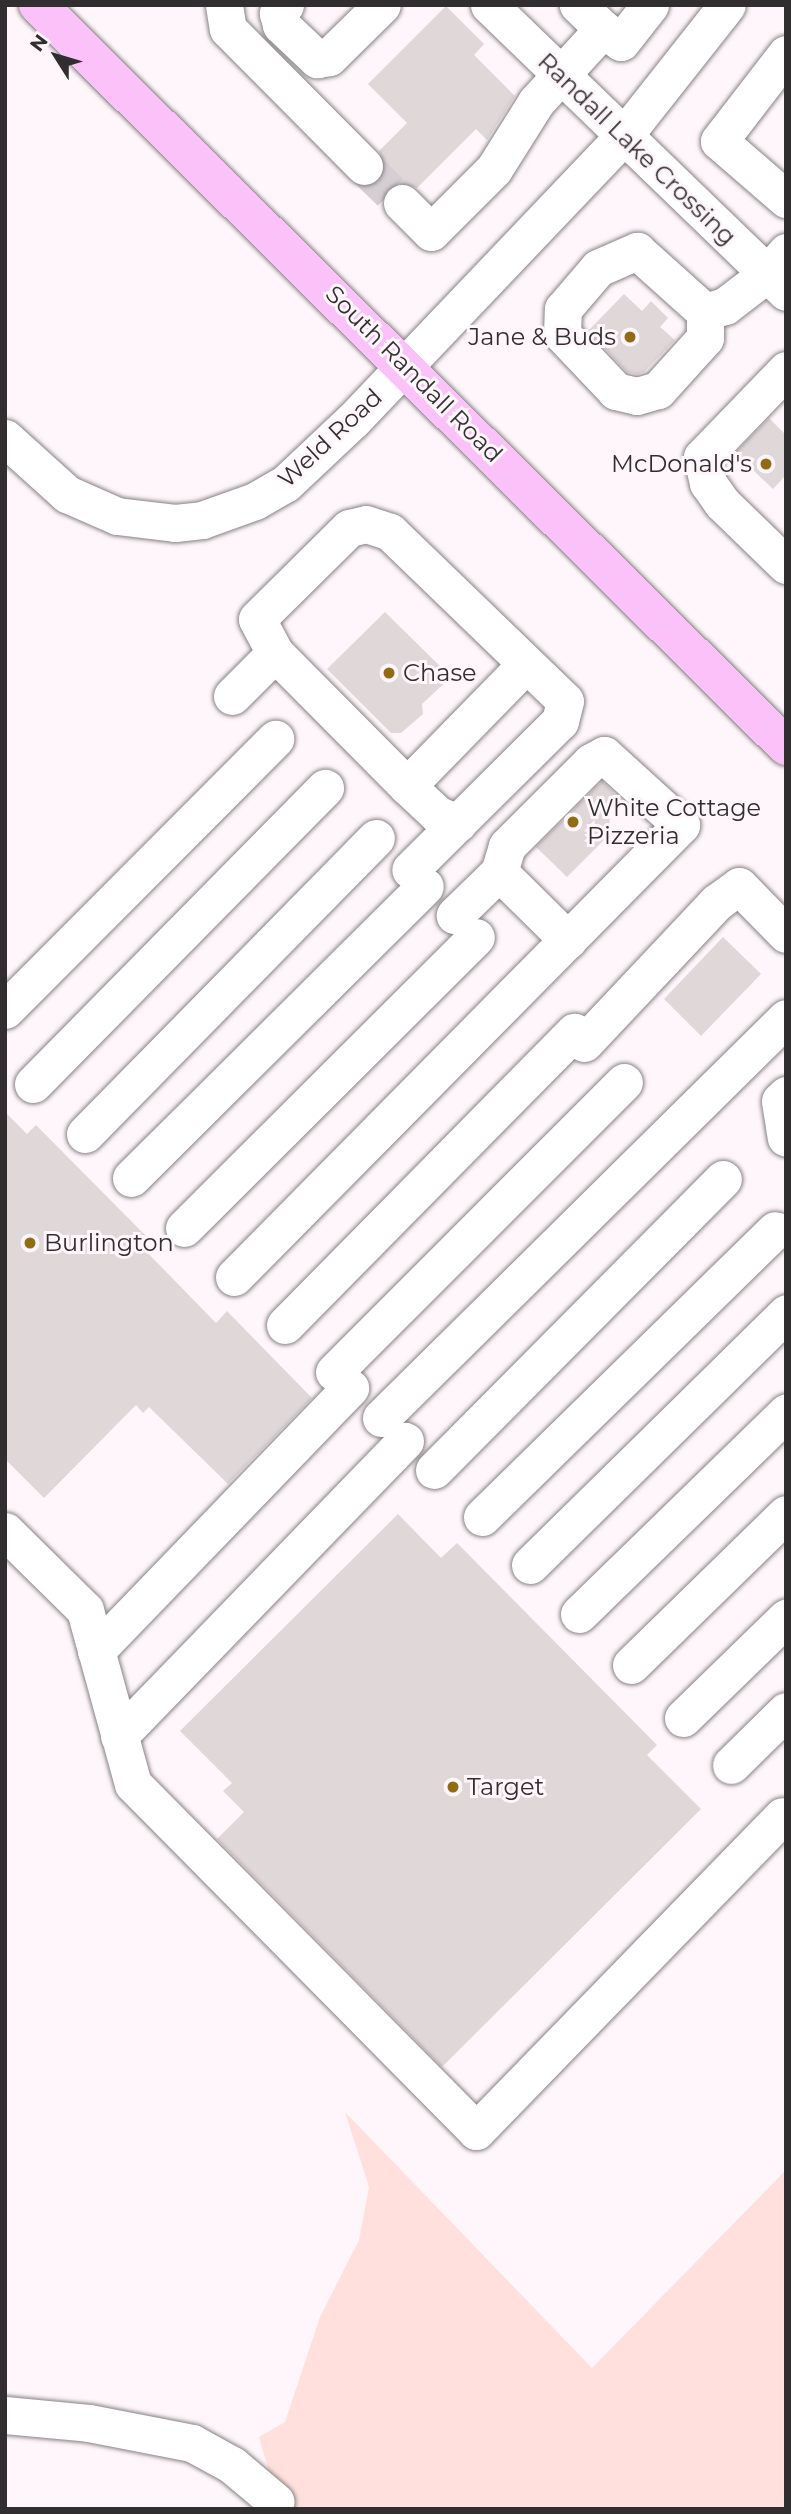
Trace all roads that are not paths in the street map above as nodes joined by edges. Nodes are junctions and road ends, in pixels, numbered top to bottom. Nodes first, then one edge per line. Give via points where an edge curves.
1 (38, 5) edge
2 (224, 5) edge
3 (285, 5) edge
4 (382, 5) edge
5 (489, 5) edge
6 (650, 5) edge
7 (727, 5) edge
8 (591, 17) edge
9 (786, 54) edge
10 (562, 78) junction
11 (622, 138) junction
12 (364, 166) tunnel mouth
13 (782, 189) edge
14 (402, 203) tunnel mouth
15 (780, 272) edge
16 (705, 312) junction
17 (407, 366) junction
18 (781, 382) edge
19 (5, 438) edge
20 (786, 565) edge
21 (275, 653) junction
22 (526, 664) junction
23 (232, 696) dead end
24 (275, 739) dead end
25 (786, 746) edge
26 (407, 786) junction
27 (325, 788) dead end
28 (458, 823) junction
29 (376, 838) dead end
30 (499, 872) junction
31 (786, 934) edge
32 (568, 940) junction
33 (5, 1010) edge
34 (786, 1018) edge
35 (624, 1082) dead end
36 (33, 1084) dead end
37 (786, 1095) edge
38 (85, 1134) dead end
39 (786, 1138) edge
40 (131, 1178) dead end
41 (723, 1179) dead end
42 (776, 1218) edge
43 (184, 1228) dead end
44 (234, 1277) dead end
45 (786, 1313) edge
46 (285, 1325) dead end
47 (786, 1413) edge
48 (434, 1470) dead end
49 (786, 1514) edge
50 (482, 1517) dead end
51 (5, 1531) edge
52 (530, 1565) dead end
53 (579, 1614) dead end
54 (786, 1618) edge
55 (96, 1651) junction
56 (631, 1665) dead end
57 (786, 1711) edge
58 (683, 1718) dead end
59 (119, 1736) junction
60 (732, 1765) dead end
61 (782, 1816) dead end
62 (5, 2414) edge
63 (276, 2502) dead end

1 - 17 main road, South Randall Road
2 - 12 street via 228,29
3 - 4 street via 278,13 281,25 317,59 329,57
5 - 10 street, Randall Lake Crossing
6 - 8 street via 621,42
7 - 11 street, Weld Road
8 - 10 street
9 - 13 street via 719,141
10 - 11 street, Randall Lake Crossing
10 - 14 street via 536,102 494,169 431,232
11 - 15 street, Randall Lake Crossing
11 - 17 street, Weld Road
15 - 16 street via 725,306
16 - 16 street via 705,338 658,390 637,396 616,391 562,334 563,309 598,268 637,251
17 - 19 street, Weld Road via 285,484 255,501 202,520 140,519 83,504 43,475
17 - 25 main road, South Randall Road
18 - 20 street via 702,457 708,482 722,503
21 - 22 street via 257,620 349,528 366,524 390,532
21 - 23 street
21 - 26 street
22 - 26 street
22 - 28 street via 565,701 560,721
24 - 33 street
26 - 28 street via 438,815
27 - 36 street
28 - 40 street via 417,878
29 - 38 street
30 - 32 street
30 - 32 street via 507,846 591,762 604,755 681,825
30 - 43 street via 465,926
31 - 46 street via 739,886 718,902
32 - 44 street
34 - 59 street via 393,1430
35 - 55 street via 342,1380
37 - 39 street via 780,1101
41 - 48 street
42 - 50 street
45 - 52 street
47 - 53 street
49 - 56 street
51 - 55 street via 85,1610
54 - 58 street
55 - 59 street
57 - 60 street
59 - 61 street via 133,1784 476,2131
62 - 63 street via 89,2423 192,2443 232,2465

